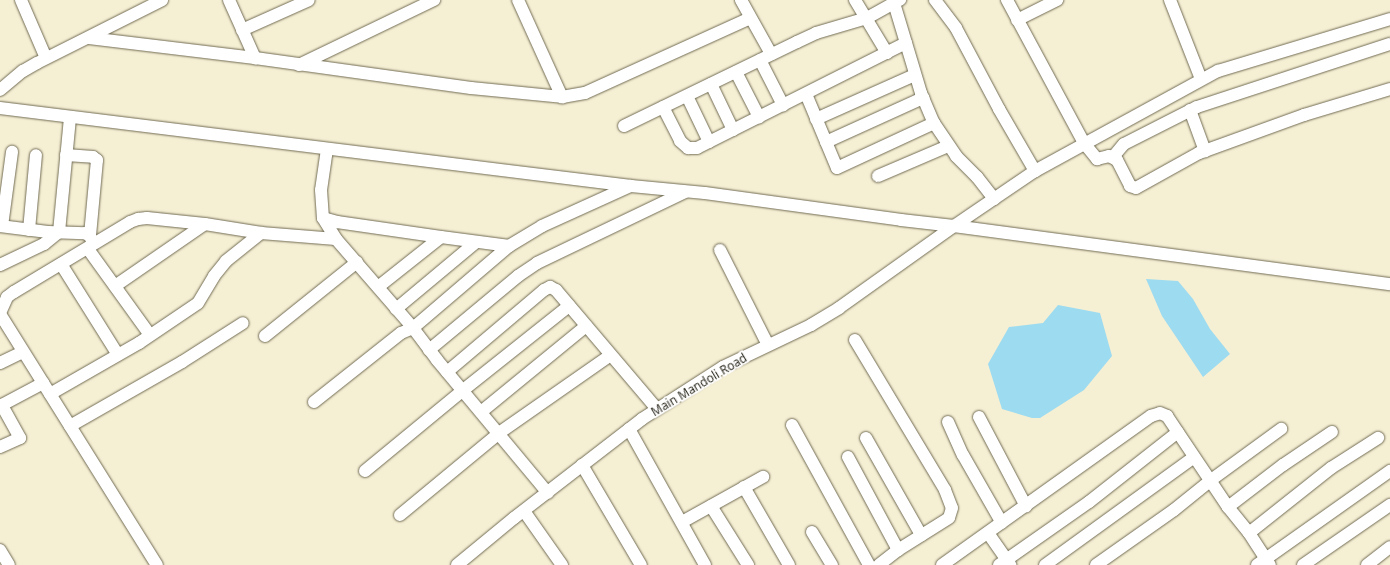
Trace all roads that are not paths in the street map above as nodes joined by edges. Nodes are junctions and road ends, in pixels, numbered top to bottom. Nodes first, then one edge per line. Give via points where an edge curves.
1 (21, 0) edge
2 (162, 0) edge
3 (229, 0) edge
4 (309, 0) edge
5 (434, 0) edge
6 (518, 0) edge
7 (741, 0) edge
8 (855, 0) edge
9 (935, 0) edge
10 (1007, 0) edge
11 (1057, 0) edge
12 (1170, 0) edge
13 (897, 2) edge
14 (750, 18) junction
15 (867, 18) junction
16 (1017, 20) junction
17 (1390, 20) edge
18 (242, 30) junction
19 (88, 38) junction
20 (906, 43) junction
21 (1390, 44) edge
22 (887, 53) junction
23 (771, 54) junction
24 (46, 58) junction
25 (255, 58) junction
26 (760, 60) junction
27 (299, 65) junction
28 (736, 72) junction
29 (915, 74) junction
30 (1201, 79) junction
31 (711, 84) junction
32 (1390, 88) edge
33 (0, 90) edge
34 (806, 94) junction
35 (687, 96) junction
36 (562, 97) junction
37 (923, 98) junction
38 (783, 105) junction
39 (663, 107) junction
40 (0, 108) edge
41 (1190, 110) junction
42 (759, 117) junction
43 (70, 118) junction
44 (816, 119) junction
45 (934, 123) junction
46 (624, 126) dead end
47 (733, 130) junction
48 (709, 142) junction
49 (826, 142) junction
50 (1084, 143) junction
51 (948, 146) junction
52 (326, 149) junction
53 (1205, 151) junction
54 (12, 152) dead end
55 (36, 155) dead end
56 (66, 155) junction
57 (1113, 157) junction
58 (1035, 171) junction
59 (878, 176) dead end
60 (631, 186) junction
61 (686, 191) junction
62 (994, 199) junction
63 (322, 218) junction
64 (205, 224) junction
65 (1, 226) edge
66 (954, 226) junction
67 (29, 230) junction
68 (59, 232) junction
69 (261, 233) junction
70 (442, 238) junction
71 (336, 239) junction
72 (476, 242) junction
73 (91, 243) junction
74 (509, 246) junction
75 (720, 250) dead end
76 (357, 262) junction
77 (61, 264) junction
78 (0, 265) edge
79 (1390, 284) edge
80 (115, 286) junction
81 (378, 287) junction
82 (569, 306) junction
83 (396, 309) junction
84 (0, 314) edge
85 (243, 323) dead end
86 (586, 326) junction
87 (413, 328) junction
88 (150, 335) junction
89 (265, 336) dead end
90 (855, 340) dead end
91 (768, 345) junction
92 (429, 350) junction
93 (23, 352) junction
94 (118, 355) junction
95 (611, 355) junction
96 (0, 363) edge
97 (447, 372) junction
98 (43, 383) junction
99 (462, 391) junction
100 (50, 394) junction
101 (314, 402) dead end
102 (1, 406) edge
103 (657, 409) junction
104 (481, 412) junction
105 (979, 418) dead end
106 (948, 422) dead end
107 (792, 425) dead end
108 (70, 426) junction
109 (629, 429) junction
110 (1281, 429) dead end
111 (1178, 432) junction
112 (1332, 432) dead end
113 (499, 433) junction
114 (866, 438) dead end
115 (1378, 438) dead end
116 (0, 447) edge
117 (848, 457) dead end
118 (1194, 457) junction
119 (582, 465) junction
120 (366, 471) dead end
121 (1390, 471) edge
122 (763, 478) dead end
123 (1210, 480) junction
124 (744, 487) junction
125 (548, 493) junction
126 (1390, 505) edge
127 (711, 506) junction
128 (1026, 506) junction
129 (1228, 507) junction
130 (524, 511) junction
131 (400, 515) dead end
132 (682, 522) junction
133 (1002, 523) junction
134 (812, 532) dead end
135 (988, 533) junction
136 (1249, 533) junction
137 (922, 535) junction
138 (1390, 547) edge
139 (0, 550) edge
140 (898, 550) junction
141 (1005, 563) edge
142 (1265, 563) edge
143 (9, 565) edge
144 (157, 565) edge
145 (458, 565) edge
146 (562, 565) edge
147 (641, 565) edge
148 (704, 565) edge
149 (748, 565) edge
150 (789, 565) edge
151 (832, 565) edge
152 (869, 565) edge
153 (879, 565) edge
154 (942, 565) edge
155 (1045, 565) edge
156 (1096, 565) edge
157 (1303, 565) edge
158 (1367, 565) edge

1 - 24 street
2 - 19 street
3 - 18 street
4 - 18 street
5 - 27 street
6 - 36 street
7 - 14 street
8 - 15 street
9 - 58 street via 956,28
10 - 16 street
11 - 16 street
12 - 30 street
13 - 15 street
13 - 20 street
14 - 23 street
14 - 36 street via 585,93
15 - 22 street
15 - 23 street via 816,33
16 - 50 street
17 - 30 street, Main Mandoli Road via 1218,71
18 - 25 street
19 - 24 street
19 - 25 street
20 - 22 street
20 - 29 street
21 - 41 street
22 - 34 street
23 - 26 street
24 - 33 street via 23,71
25 - 27 street
26 - 28 street
26 - 38 street
27 - 36 street via 471,88
28 - 31 street
28 - 42 street
29 - 37 street
29 - 44 street
30 - 50 street, Main Mandoli Road
31 - 35 street
31 - 47 street
32 - 53 street via 1304,115
34 - 38 street
34 - 44 street
35 - 39 street
35 - 48 street
37 - 45 street
37 - 49 street
38 - 42 street
39 - 46 street
39 - 48 street via 683,145 692,149
40 - 43 street
41 - 53 street
41 - 57 street via 1124,144
42 - 47 street
43 - 52 street
43 - 56 street
44 - 49 street
45 - 49 street via 837,168
45 - 51 street
47 - 48 street
50 - 57 street via 1097,159
50 - 58 street, Main Mandoli Road
51 - 59 street
51 - 62 street
52 - 60 street
52 - 63 street via 321,190
53 - 57 street via 1136,188 1130,186
54 - 65 street
55 - 67 street
56 - 68 street
56 - 73 street via 93,157 97,160
58 - 62 street, Main Mandoli Road
60 - 61 street
60 - 74 street via 542,226
61 - 66 street
61 - 92 street via 537,263
62 - 66 street, Main Mandoli Road
63 - 70 street
63 - 71 street
64 - 69 street
64 - 73 street via 138,219
64 - 80 street
65 - 67 street
66 - 79 street
66 - 91 street, Main Mandoli Road via 839,308 811,325
67 - 68 street
68 - 73 street via 85,233
68 - 78 street via 44,244
69 - 71 street
69 - 88 street via 226,261 198,303
70 - 72 street
70 - 81 street
71 - 76 street
72 - 74 street
72 - 83 street
73 - 77 street
73 - 80 street
74 - 87 street
75 - 91 street
76 - 81 street
76 - 89 street
77 - 84 street via 7,297
77 - 94 street
80 - 88 street
81 - 83 street
82 - 86 street
82 - 97 street via 556,290 547,287
82 - 99 street
83 - 87 street
84 - 93 street
85 - 108 street via 182,362
86 - 95 street
86 - 104 street
87 - 92 street
87 - 101 street via 401,333
88 - 94 street
90 - 137 street via 951,503 952,514 949,518
91 - 103 street, Main Mandoli Road via 724,367
92 - 97 street
93 - 96 street
93 - 98 street
94 - 100 street
95 - 103 street
95 - 113 street
97 - 99 street
98 - 100 street
98 - 102 street
99 - 104 street
99 - 120 street
100 - 108 street
102 - 116 street via 20,438
103 - 109 street, Main Mandoli Road
104 - 113 street
105 - 128 street
106 - 133 street
107 - 152 street
108 - 144 street
109 - 119 street, Main Mandoli Road
109 - 132 street
110 - 123 street
111 - 118 street
111 - 128 street via 1167,416 1154,414
111 - 141 street
112 - 129 street
113 - 125 street
113 - 131 street
114 - 137 street
115 - 136 street via 1331,468
117 - 140 street
118 - 123 street
118 - 155 street
119 - 125 street, Main Mandoli Road
119 - 147 street
121 - 142 street
122 - 124 street
123 - 129 street
123 - 156 street via 1174,510
124 - 127 street
124 - 150 street
125 - 130 street, Main Mandoli Road
126 - 157 street
127 - 132 street
127 - 149 street
128 - 133 street
129 - 136 street
130 - 145 street, Main Mandoli Road
130 - 146 street
132 - 148 street
133 - 135 street
134 - 151 street
135 - 141 street
135 - 154 street
136 - 142 street
137 - 140 street
138 - 158 street
139 - 143 street
140 - 153 street

